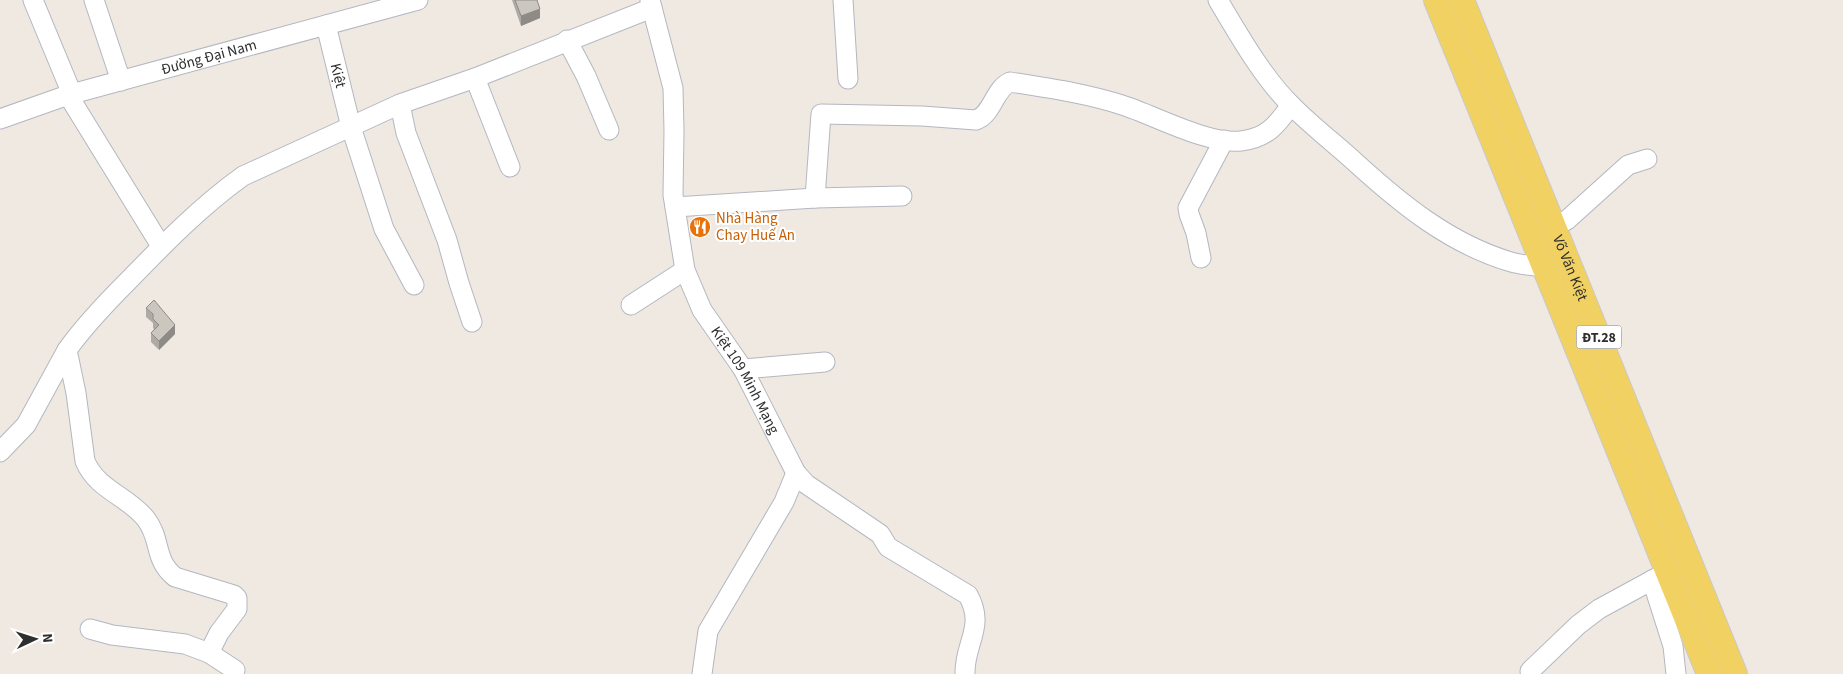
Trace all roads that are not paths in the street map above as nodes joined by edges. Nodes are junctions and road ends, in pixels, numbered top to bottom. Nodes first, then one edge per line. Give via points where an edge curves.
1 (33, 0) edge
2 (94, 0) edge
3 (418, 0) edge
4 (844, 0) edge
5 (1218, 0) edge
6 (1436, 0) edge
7 (1462, 0) edge
8 (651, 4) edge
9 (326, 25) junction
10 (567, 40) junction
11 (475, 78) junction
12 (848, 79) dead end
13 (121, 81) junction
14 (70, 94) junction
15 (400, 104) junction
16 (1291, 105) junction
17 (0, 119) edge
18 (1512, 122) junction
19 (351, 128) junction
20 (609, 130) dead end
21 (1489, 132) junction
22 (1224, 140) junction
23 (1647, 159) dead end
24 (510, 168) dead end
25 (902, 196) dead end
26 (815, 198) junction
27 (675, 207) junction
28 (1554, 227) junction
29 (161, 246) junction
30 (1201, 258) dead end
31 (1544, 268) junction
32 (685, 270) junction
33 (414, 285) dead end
34 (631, 305) dead end
35 (472, 322) dead end
36 (67, 350) junction
37 (825, 362) dead end
38 (743, 369) junction
39 (0, 452) edge
40 (796, 473) junction
41 (1660, 576) junction
42 (90, 629) dead end
43 (209, 653) junction
44 (235, 670) dead end
45 (1530, 671) dead end
46 (702, 674) edge
47 (966, 674) edge
48 (1676, 674) edge
49 (1709, 674) edge
50 (1735, 674) edge

1 - 14 street
2 - 13 street
3 - 9 street, Đường Đại Nam
4 - 12 street
5 - 16 street via 1248,48
6 - 21 main road, Võ Văn Kiệt / ĐT.28
7 - 18 main road, Võ Văn Kiệt / ĐT.28
8 - 10 street
8 - 27 street, Kiệt 109 Minh Mạng via 673,88
9 - 13 street, Đường Đại Nam
9 - 19 street, Kiệt
10 - 11 street
10 - 20 street
11 - 15 street
11 - 24 street
13 - 14 street, Đường Đại Nam
14 - 17 street, Đường Đại Nam
14 - 29 street
15 - 19 street
15 - 35 street via 406,133 447,240
16 - 22 street via 1280,121 1260,137
16 - 31 street via 1388,192 1452,237 1491,255
18 - 21 main road
18 - 28 main road, Võ Văn Kiệt / ĐT.28
19 - 29 street via 243,176
19 - 33 street, Kiệt via 384,228
21 - 31 main road, Võ Văn Kiệt / ĐT.28
22 - 26 street via 1187,130 1122,105 1076,93 1010,82 1003,85 983,117 976,120 821,114
22 - 30 street via 1188,208
23 - 28 street via 1628,165 1567,220
25 - 26 street
26 - 27 street
27 - 32 street, Kiệt 109 Minh Mạng
28 - 50 main road, Võ Văn Kiệt / ĐT.28
29 - 36 street via 82,329
31 - 41 main road, Võ Văn Kiệt / ĐT.28
32 - 34 street
32 - 38 street, Kiệt 109 Minh Mạng via 702,310
36 - 39 street via 26,425
36 - 43 street via 85,461 92,476 145,517 154,533 162,564 175,577 237,598 237,609
37 - 38 street
38 - 40 street, Kiệt 109 Minh Mạng
40 - 46 street via 784,502 708,632
40 - 47 street, Kiệt 109 Minh Mạng via 806,484 880,534 888,548 968,595 975,606 976,620 966,660
41 - 45 street via 1598,609
41 - 48 street
41 - 49 main road, Võ Văn Kiệt / ĐT.28
42 - 43 street via 185,644
43 - 44 street

